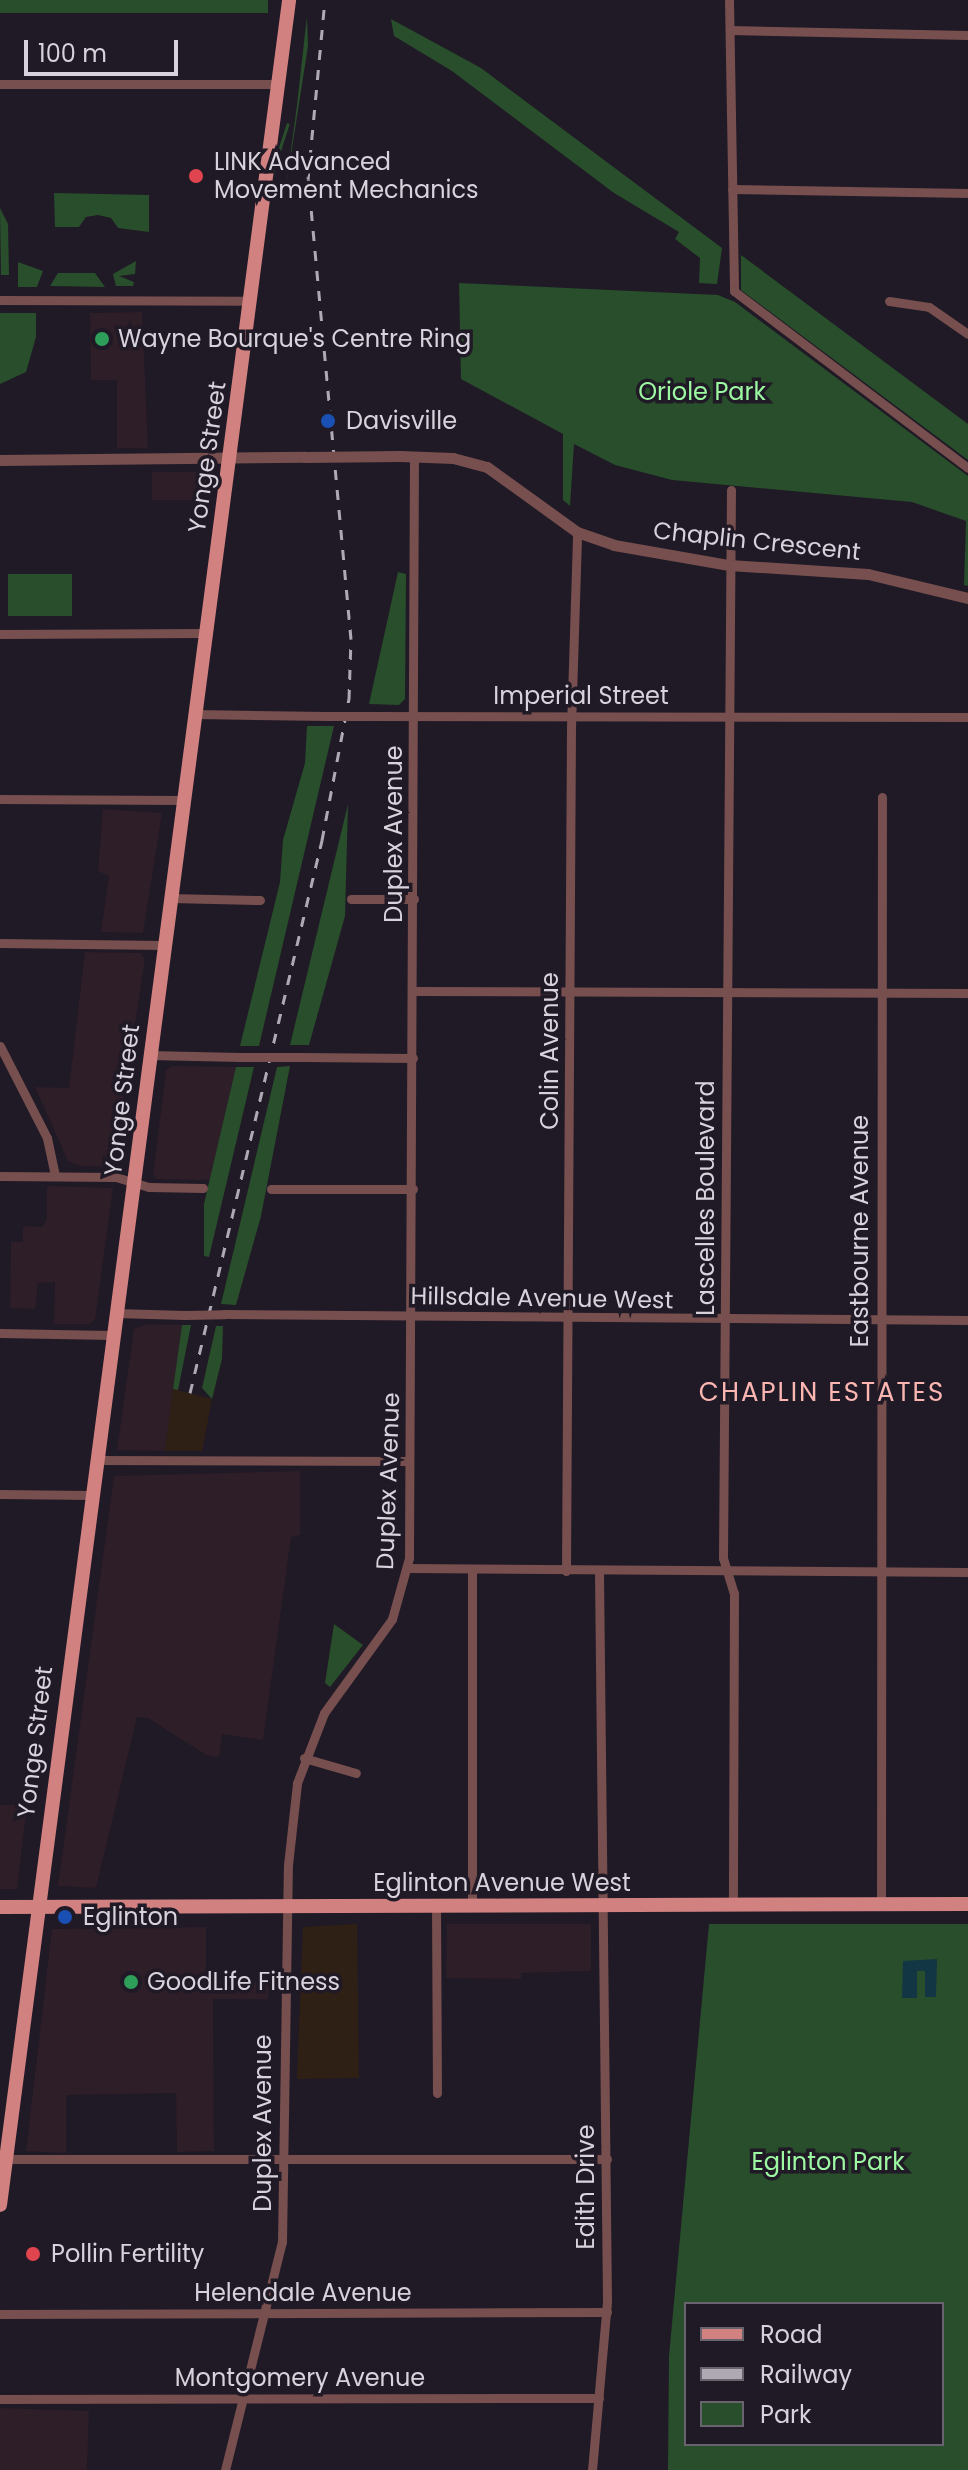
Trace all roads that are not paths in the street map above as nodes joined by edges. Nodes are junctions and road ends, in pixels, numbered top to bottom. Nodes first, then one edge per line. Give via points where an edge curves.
1 (289, 0) edge
2 (729, 0) edge
3 (730, 30) junction
4 (968, 35) edge
5 (0, 84) edge
6 (277, 84) junction
7 (732, 189) junction
8 (968, 193) edge
9 (0, 300) edge
10 (250, 301) junction
11 (889, 301) dead end
12 (968, 334) edge
13 (414, 456) junction
14 (229, 458) junction
15 (0, 460) edge
16 (968, 468) edge
17 (731, 490) dead end
18 (577, 532) junction
19 (729, 565) junction
20 (968, 598) edge
21 (204, 633) junction
22 (0, 634) edge
23 (194, 714) junction
24 (415, 716) junction
25 (571, 716) junction
26 (728, 716) junction
27 (968, 717) edge
28 (882, 797) dead end
29 (0, 799) edge
30 (182, 800) junction
31 (170, 898) junction
32 (351, 899) dead end
33 (414, 899) junction
34 (260, 900) dead end
35 (0, 943) edge
36 (164, 945) junction
37 (413, 991) junction
38 (571, 991) junction
39 (881, 992) junction
40 (727, 993) junction
41 (968, 993) edge
42 (0, 1046) edge
43 (149, 1055) junction
44 (413, 1058) junction
45 (0, 1176) edge
46 (55, 1176) junction
47 (133, 1182) junction
48 (203, 1188) dead end
49 (271, 1189) dead end
50 (413, 1189) junction
51 (115, 1313) junction
52 (412, 1317) junction
53 (569, 1319) junction
54 (726, 1320) junction
55 (968, 1320) edge
56 (879, 1321) junction
57 (0, 1333) edge
58 (112, 1335) junction
59 (96, 1460) junction
60 (409, 1461) junction
61 (0, 1494) edge
62 (90, 1495) junction
63 (408, 1568) junction
64 (472, 1569) junction
65 (728, 1570) junction
66 (566, 1571) junction
67 (599, 1571) junction
68 (880, 1572) junction
69 (968, 1572) edge
70 (304, 1758) junction
71 (356, 1773) dead end
72 (601, 1904) junction
73 (733, 1904) junction
74 (881, 1904) junction
75 (968, 1904) edge
76 (436, 1905) junction
77 (472, 1905) junction
78 (0, 1907) edge
79 (36, 1907) junction
80 (287, 1908) junction
81 (437, 2093) dead end
82 (5, 2125) edge
83 (5, 2159) junction
84 (607, 2159) junction
85 (283, 2162) junction
86 (0, 2205) edge
87 (607, 2312) junction
88 (265, 2313) junction
89 (0, 2314) edge
90 (243, 2398) junction
91 (599, 2398) junction
92 (0, 2399) edge
93 (225, 2470) edge
94 (592, 2470) edge

1 - 6 main road, Yonge Street
2 - 3 street
3 - 4 street
3 - 7 street
5 - 6 street
6 - 10 main road, Yonge Street
7 - 8 street
7 - 16 street via 734,291
9 - 10 street
10 - 14 main road, Yonge Street
11 - 12 street via 929,307
13 - 14 street, Chaplin Crescent, bridge
13 - 18 street, Chaplin Crescent via 487,467
13 - 24 street, Duplex Avenue
14 - 15 street, Chaplin Crescent
14 - 21 main road, Yonge Street
17 - 19 street, Lascelles Boulevard
18 - 19 street, Chaplin Crescent via 651,554
18 - 25 street, Colin Avenue
19 - 20 street, Chaplin Crescent via 868,574
19 - 26 street, Lascelles Boulevard
21 - 22 street
21 - 23 main road, Yonge Street
23 - 24 street, Imperial Street, bridge
23 - 30 main road, Yonge Street
24 - 25 street, Imperial Street
24 - 33 street, Duplex Avenue
25 - 26 street, Imperial Street
25 - 38 street, Colin Avenue
26 - 27 street, Imperial Street
26 - 40 street, Lascelles Boulevard
28 - 39 street, Eastbourne Avenue
29 - 30 street
30 - 31 main road, Yonge Street
31 - 34 street
31 - 36 main road, Yonge Street
32 - 33 street
33 - 37 street, Duplex Avenue
35 - 36 street
36 - 43 main road, Yonge Street
37 - 38 street
37 - 44 street, Duplex Avenue
38 - 40 street
38 - 53 street, Colin Avenue
39 - 40 street
39 - 41 street
39 - 56 street, Eastbourne Avenue
40 - 54 street, Lascelles Boulevard
42 - 46 street via 47,1138
43 - 44 street, bridge
43 - 47 main road, Yonge Street
44 - 50 street, Duplex Avenue
45 - 46 street
46 - 47 street
47 - 48 street
47 - 51 main road, Yonge Street
49 - 50 street
50 - 52 street, Duplex Avenue
51 - 52 street, Hillsdale Avenue West, bridge
51 - 58 main road, Yonge Street
52 - 53 street, Hillsdale Avenue West
52 - 60 street, Duplex Avenue
53 - 54 street, Hillsdale Avenue West
53 - 66 street, Colin Avenue
54 - 56 street, Hillsdale Avenue West
54 - 65 street, Lascelles Boulevard via 723,1558
55 - 56 street, Hillsdale Avenue West
56 - 68 street, Eastbourne Avenue
57 - 58 street
58 - 59 main road, Yonge Street
59 - 60 street
59 - 62 main road, Yonge Street
60 - 63 street, Duplex Avenue
61 - 62 street
62 - 79 main road, Yonge Street
63 - 64 street
63 - 70 street, Duplex Avenue via 392,1619 324,1713
64 - 66 street
64 - 77 street
65 - 67 street
65 - 68 street
65 - 73 street, Lascelles Boulevard via 734,1593
66 - 67 street
67 - 72 street
68 - 69 street
68 - 74 street, Eastbourne Avenue
70 - 71 street
70 - 80 street, Duplex Avenue via 291,1821
72 - 73 main road, Eglinton Avenue West
72 - 77 main road, Eglinton Avenue West
72 - 84 street, Edith Drive
73 - 74 main road, Eglinton Avenue West
74 - 75 main road, Eglinton Avenue West
76 - 77 main road, Eglinton Avenue West
76 - 80 main road, Eglinton Avenue West
76 - 81 street
78 - 79 main road, Eglinton Avenue West
79 - 80 main road, Eglinton Avenue West
79 - 82 main road, Yonge Street
80 - 85 street, Duplex Avenue
82 - 83 main road, Yonge Street
83 - 85 street
83 - 86 main road, Yonge Street
84 - 85 street
84 - 87 street, Edith Drive
85 - 88 street, Duplex Avenue via 282,2242
87 - 88 street, Helendale Avenue
87 - 91 street, Edith Drive
88 - 89 street, Helendale Avenue
88 - 90 street, Duplex Avenue
90 - 91 street, Montgomery Avenue
90 - 92 street, Montgomery Avenue
90 - 93 street, Duplex Avenue
91 - 94 street, Edith Drive

